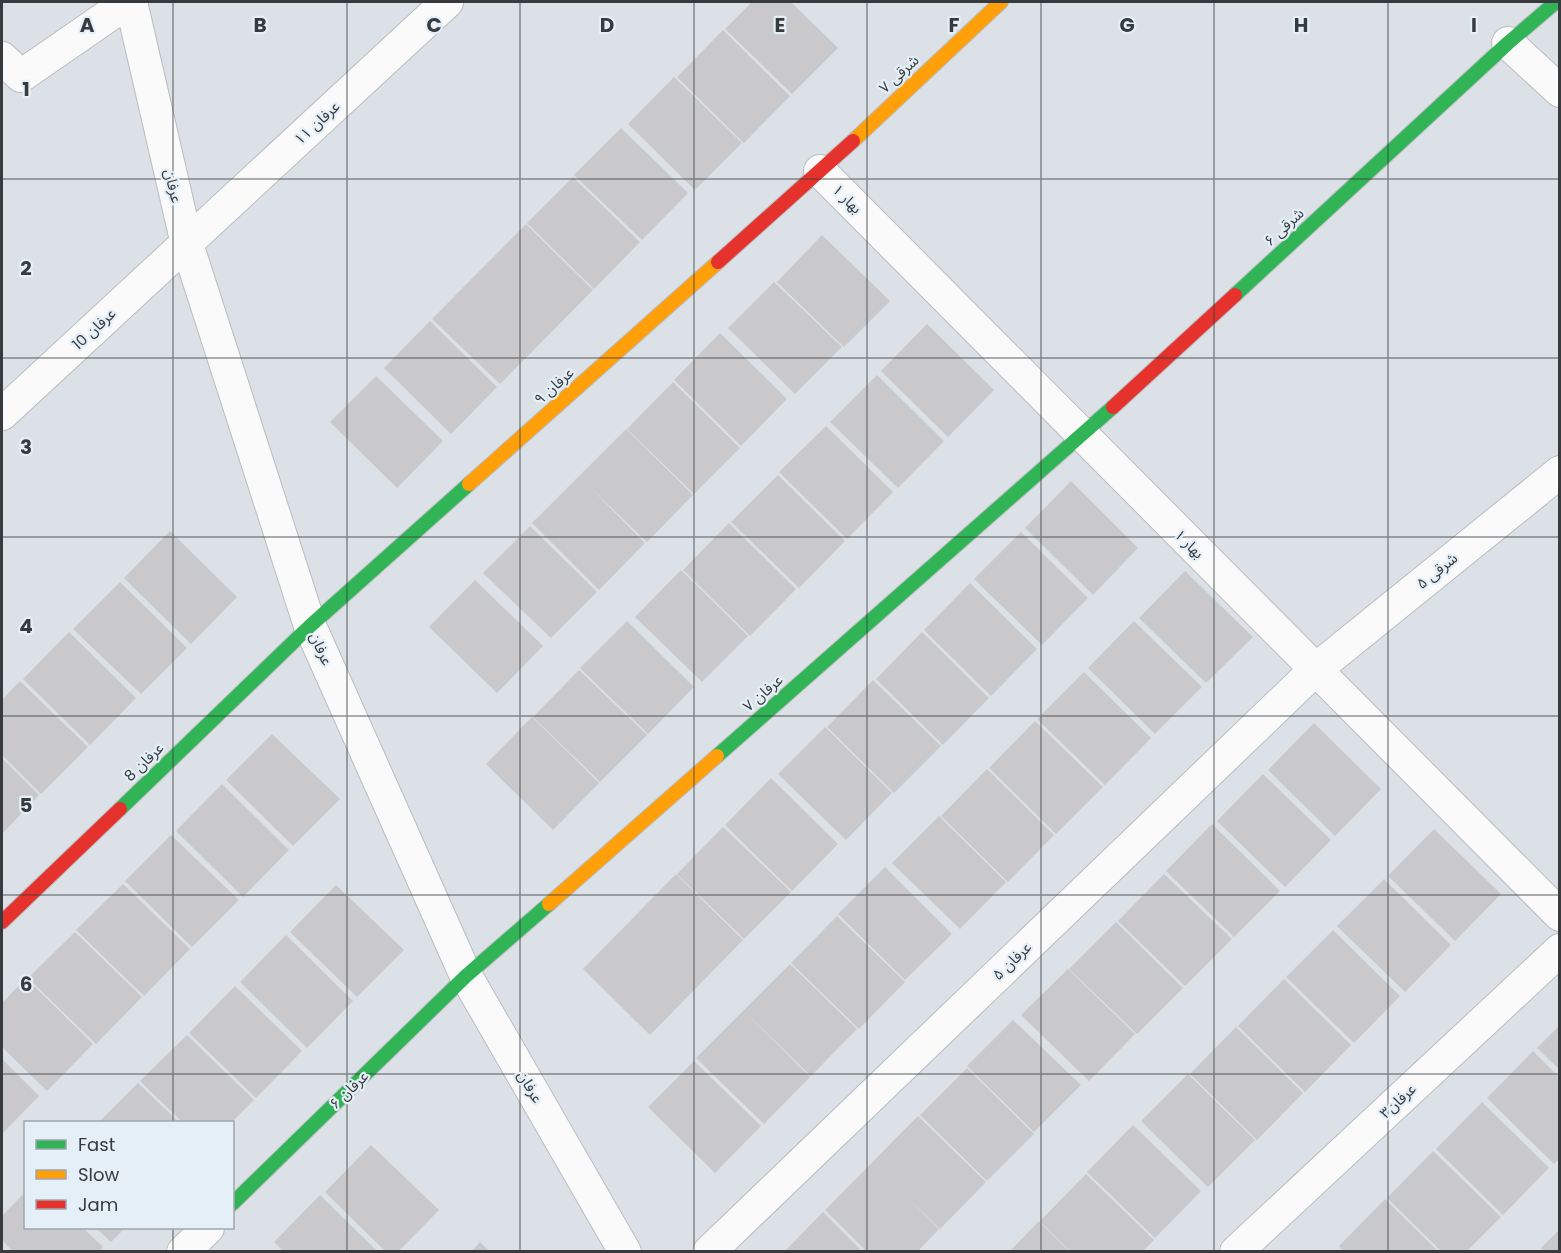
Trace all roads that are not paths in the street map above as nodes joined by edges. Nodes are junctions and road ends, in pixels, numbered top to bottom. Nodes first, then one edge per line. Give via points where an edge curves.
1 (130, 2) edge
2 (447, 2) edge
3 (1000, 2) edge
4 (1556, 2) edge
5 (1508, 43) junction
6 (2, 58) edge
7 (1560, 91) edge
8 (820, 171) junction
9 (186, 244) junction
10 (2, 414) edge
11 (1082, 436) junction
12 (1560, 472) edge
13 (310, 626) junction
14 (1315, 670) junction
15 (1560, 915) edge
16 (2, 922) edge
17 (1560, 950) edge
18 (466, 976) junction
19 (234, 1202) edge
20 (206, 1229) edge
21 (183, 1251) edge
22 (624, 1251) edge
23 (709, 1251) edge
24 (1236, 1251) edge

1 - 6 street via 21,76
1 - 9 street, عرفان
2 - 9 street, عرفان ۱۱
3 - 8 street, شرقی ۷
4 - 5 street, شرقی ۶
5 - 7 street
5 - 11 street, شرقی ۶
8 - 11 street, بهار ۱
8 - 13 street, عرفان ۹
9 - 10 street, عرفان 10
9 - 13 street, عرفان
11 - 14 street, بهار ۱
11 - 18 street, عرفان ۷
12 - 14 street, شرقی ۵
13 - 16 street, عرفان 8
13 - 18 street, عرفان
14 - 15 street, بهار ۱
14 - 23 street, عرفان ۵
17 - 24 street, عرفان۳
18 - 19 street, عرفان ۶
18 - 22 street, عرفان
20 - 21 street

